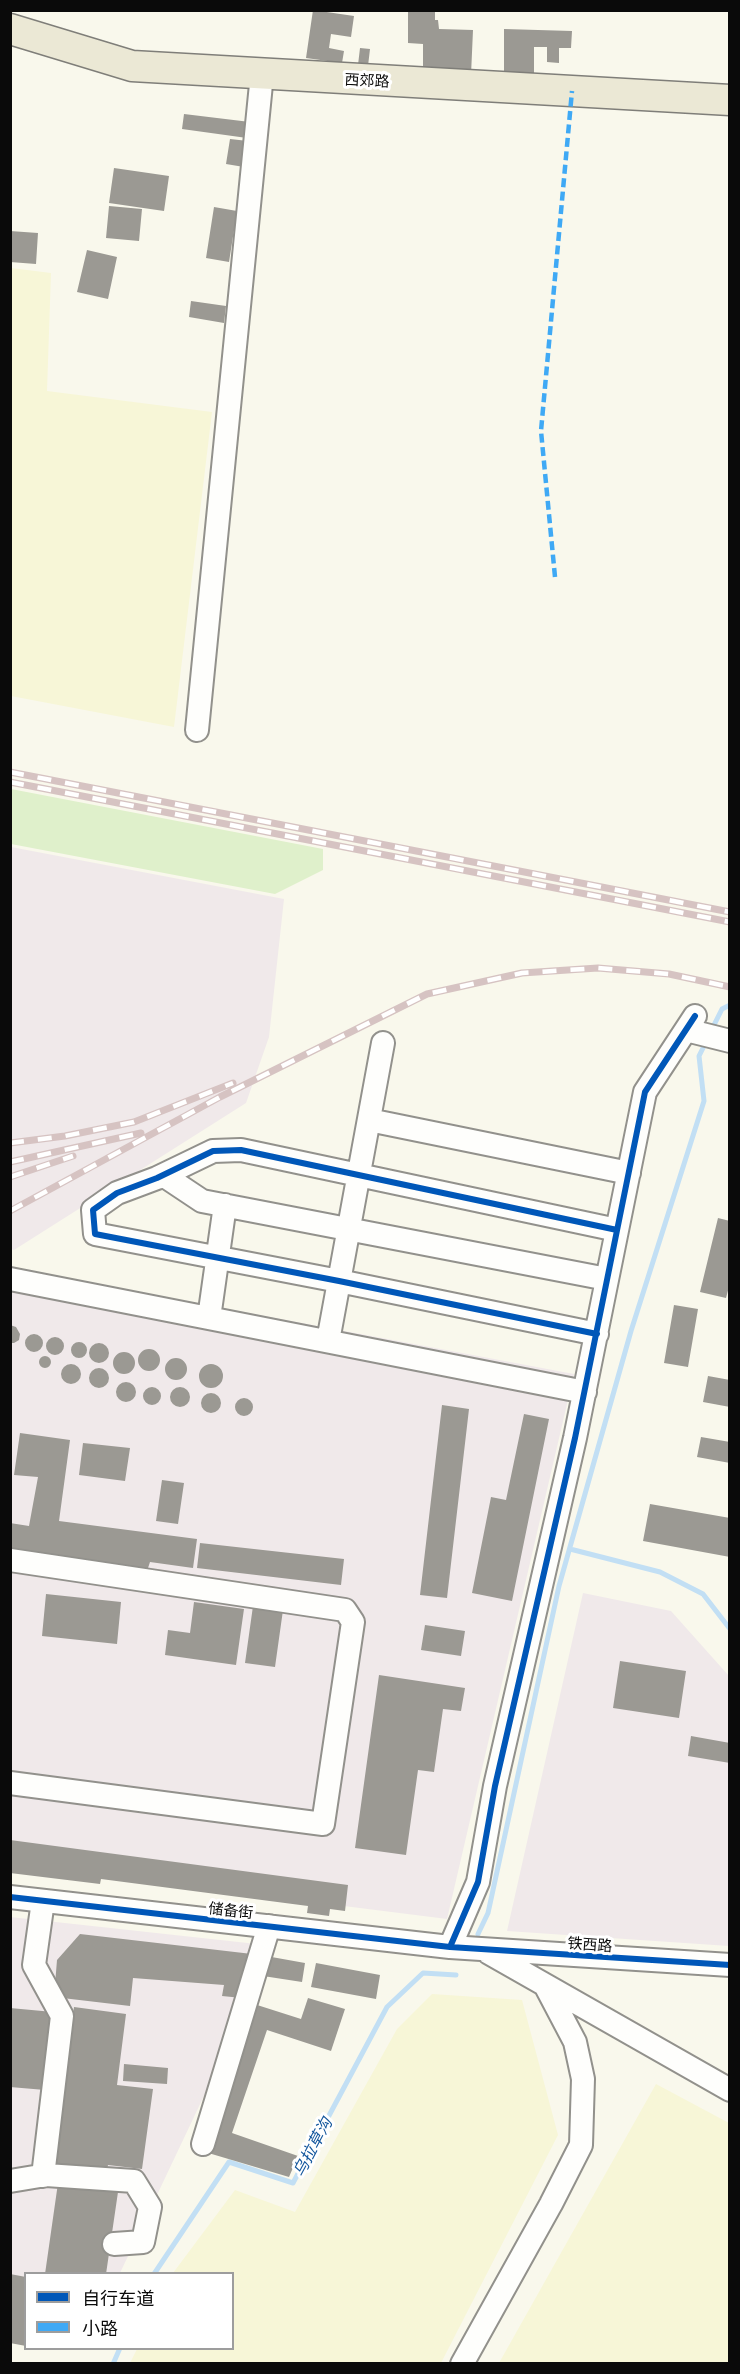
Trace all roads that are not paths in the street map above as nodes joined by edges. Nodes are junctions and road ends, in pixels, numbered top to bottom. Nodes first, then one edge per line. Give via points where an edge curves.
1 (10, 28) edge
2 (262, 74) junction
3 (729, 100) edge
4 (197, 730) dead end
5 (725, 1040) edge
6 (383, 1043) dead end
7 (369, 1120) junction
8 (629, 1173) junction
9 (163, 1175) junction
10 (359, 1175) junction
11 (225, 1205) junction
12 (349, 1229) junction
13 (617, 1230) junction
14 (218, 1257) junction
15 (10, 1278) edge
16 (608, 1279) junction
17 (339, 1281) junction
18 (209, 1318) junction
19 (597, 1334) junction
20 (328, 1341) junction
21 (585, 1392) junction
22 (10, 1560) edge
23 (10, 1783) edge
24 (10, 1897) edge
25 (43, 1900) junction
26 (269, 1926) junction
27 (450, 1947) junction
28 (482, 1949) junction
29 (729, 1965) edge
30 (545, 1985) junction
31 (729, 2090) edge
32 (203, 2144) dead end
33 (43, 2176) junction
34 (10, 2181) edge
35 (114, 2244) dead end
36 (462, 2364) edge

1 - 2 main road, 西郊路 via 132,66
2 - 3 main road, 西郊路
2 - 4 street
5 - 8 street via 693,1026 645,1092
6 - 7 street
7 - 8 street
7 - 10 street
8 - 13 street
9 - 10 street via 213,1151 241,1150
9 - 11 street via 202,1201
9 - 14 street via 117,1193 93,1210 95,1234
10 - 12 street
10 - 13 street
11 - 12 street
11 - 14 street
12 - 16 street
12 - 17 street
13 - 16 street
14 - 17 street
14 - 18 street
15 - 18 street
16 - 19 street
17 - 19 street
17 - 20 street
18 - 20 street
19 - 21 street
20 - 21 street
21 - 27 street via 495,1785 478,1882
22 - 23 street via 345,1610 353,1622 323,1824
24 - 25 street, 储备街
25 - 26 street, 储备街
25 - 33 street via 34,1965 62,2016
26 - 27 street, 储备街
26 - 32 street
27 - 28 street, 铁西路
28 - 29 street, 铁西路
28 - 30 street
30 - 31 street
30 - 36 street via 575,2042 583,2079 581,2145
33 - 34 street
33 - 35 street via 134,2181 150,2207 143,2242

